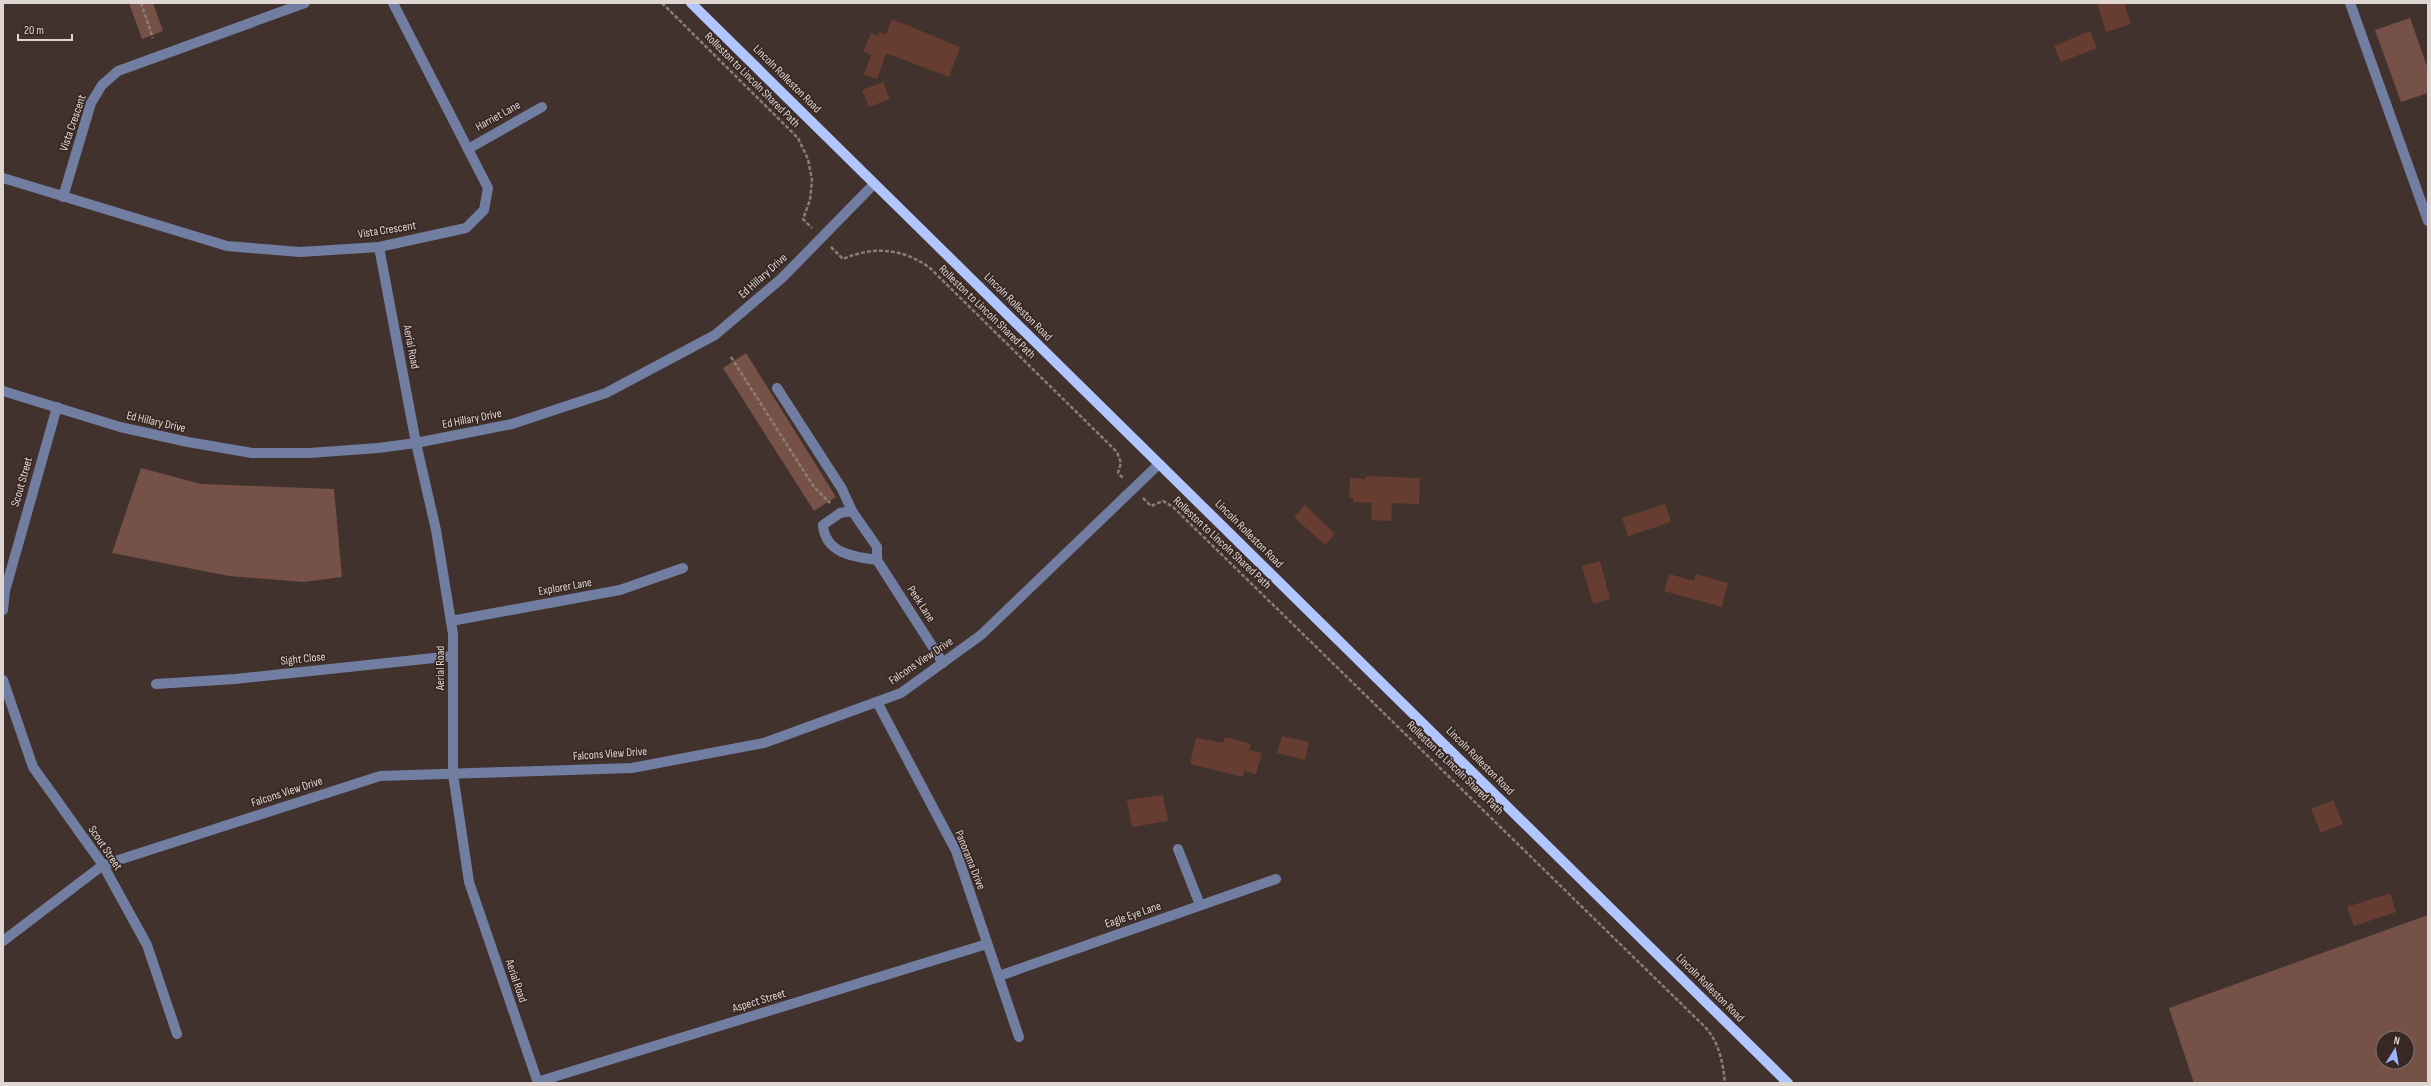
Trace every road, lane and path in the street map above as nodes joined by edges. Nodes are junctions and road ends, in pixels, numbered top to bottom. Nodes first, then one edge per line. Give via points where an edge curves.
1 (141, 3) edge
2 (305, 3) edge
3 (394, 3) edge
4 (662, 3) edge
5 (691, 3) edge
6 (2350, 3) edge
7 (153, 38) dead end
8 (542, 107) dead end
9 (468, 149) junction
10 (3, 178) edge
11 (874, 184) junction
12 (63, 197) junction
13 (2428, 221) edge
14 (809, 225) dead end
15 (379, 247) junction
16 (834, 250) dead end
17 (731, 357) dead end
18 (777, 388) dead end
19 (3, 391) edge
20 (56, 407) junction
21 (416, 443) junction
22 (1159, 464) junction
23 (1126, 481) dead end
24 (1142, 498) dead end
25 (852, 511) junction
26 (840, 513) junction
27 (877, 560) junction
28 (682, 568) dead end
29 (3, 610) edge
30 (451, 621) junction
31 (453, 656) junction
32 (943, 663) junction
33 (3, 680) edge
34 (156, 684) dead end
35 (877, 702) junction
36 (453, 774) junction
37 (1178, 849) dead end
38 (103, 866) junction
39 (1276, 878) dead end
40 (1200, 905) junction
41 (3, 941) edge
42 (987, 944) junction
43 (999, 976) junction
44 (177, 1034) dead end
45 (1019, 1037) dead end
46 (537, 1083) edge
47 (1725, 1083) edge
48 (1788, 1083) edge

1 - 7 path
2 - 12 street, Vista Crescent via 118,71 102,85 91,103
3 - 9 street, Vista Crescent
4 - 14 path, Rolleston to Lincoln Shared Path via 798,138 808,159 812,180 810,200 803,219
5 - 11 main road, Lincoln Rolleston Road
6 - 13 street
8 - 9 street, Harriet Lane
9 - 15 street, Vista Crescent via 488,188 484,210 466,228
10 - 12 street, Vista Crescent
11 - 21 street, Ed Hillary Drive via 782,278 715,335 606,393 512,424
11 - 22 main road, Lincoln Rolleston Road
12 - 15 street, Vista Crescent via 227,246 300,252
15 - 21 street, Aerial Road
16 - 23 path, Rolleston to Lincoln Shared Path via 843,259 866,251 892,251 914,258 930,268 1117,452 1121,463 1118,473
17 - 26 path via 814,486
18 - 25 street, Peek Lane via 842,489
19 - 20 street, Ed Hillary Drive
20 - 21 street, Ed Hillary Drive via 120,427 252,453 309,453
20 - 29 street, Scout Street via 5,591
21 - 30 street, Aerial Road via 436,530
22 - 32 street, Falcons View Drive via 981,635
22 - 48 main road, Lincoln Rolleston Road
24 - 47 path, Rolleston to Lincoln Shared Path via 1151,506 1163,501 1173,507 1711,1033 1722,1060
25 - 26 street
25 - 27 street, Peek Lane via 877,547
26 - 27 street via 823,524 824,534 837,551
27 - 32 street, Peek Lane
28 - 30 street, Explorer Lane via 620,590
30 - 31 street, Aerial Road
31 - 34 street, Sight Close via 235,679
31 - 36 street, Aerial Road
32 - 35 street, Falcons View Drive via 901,693
33 - 38 street, Scout Street via 33,767
35 - 36 street, Falcons View Drive via 764,743 632,768
35 - 42 street, Panorama Drive via 956,851
36 - 38 street, Falcons View Drive via 380,776
36 - 46 street, Aerial Road via 469,882
37 - 40 street
38 - 41 street, Falcons View Drive
38 - 44 street, Scout Street via 147,945
39 - 40 street, Eagle Eye Lane
40 - 43 street, Eagle Eye Lane
42 - 43 street, Panorama Drive
42 - 46 street, Aspect Street
43 - 45 street, Panorama Drive

